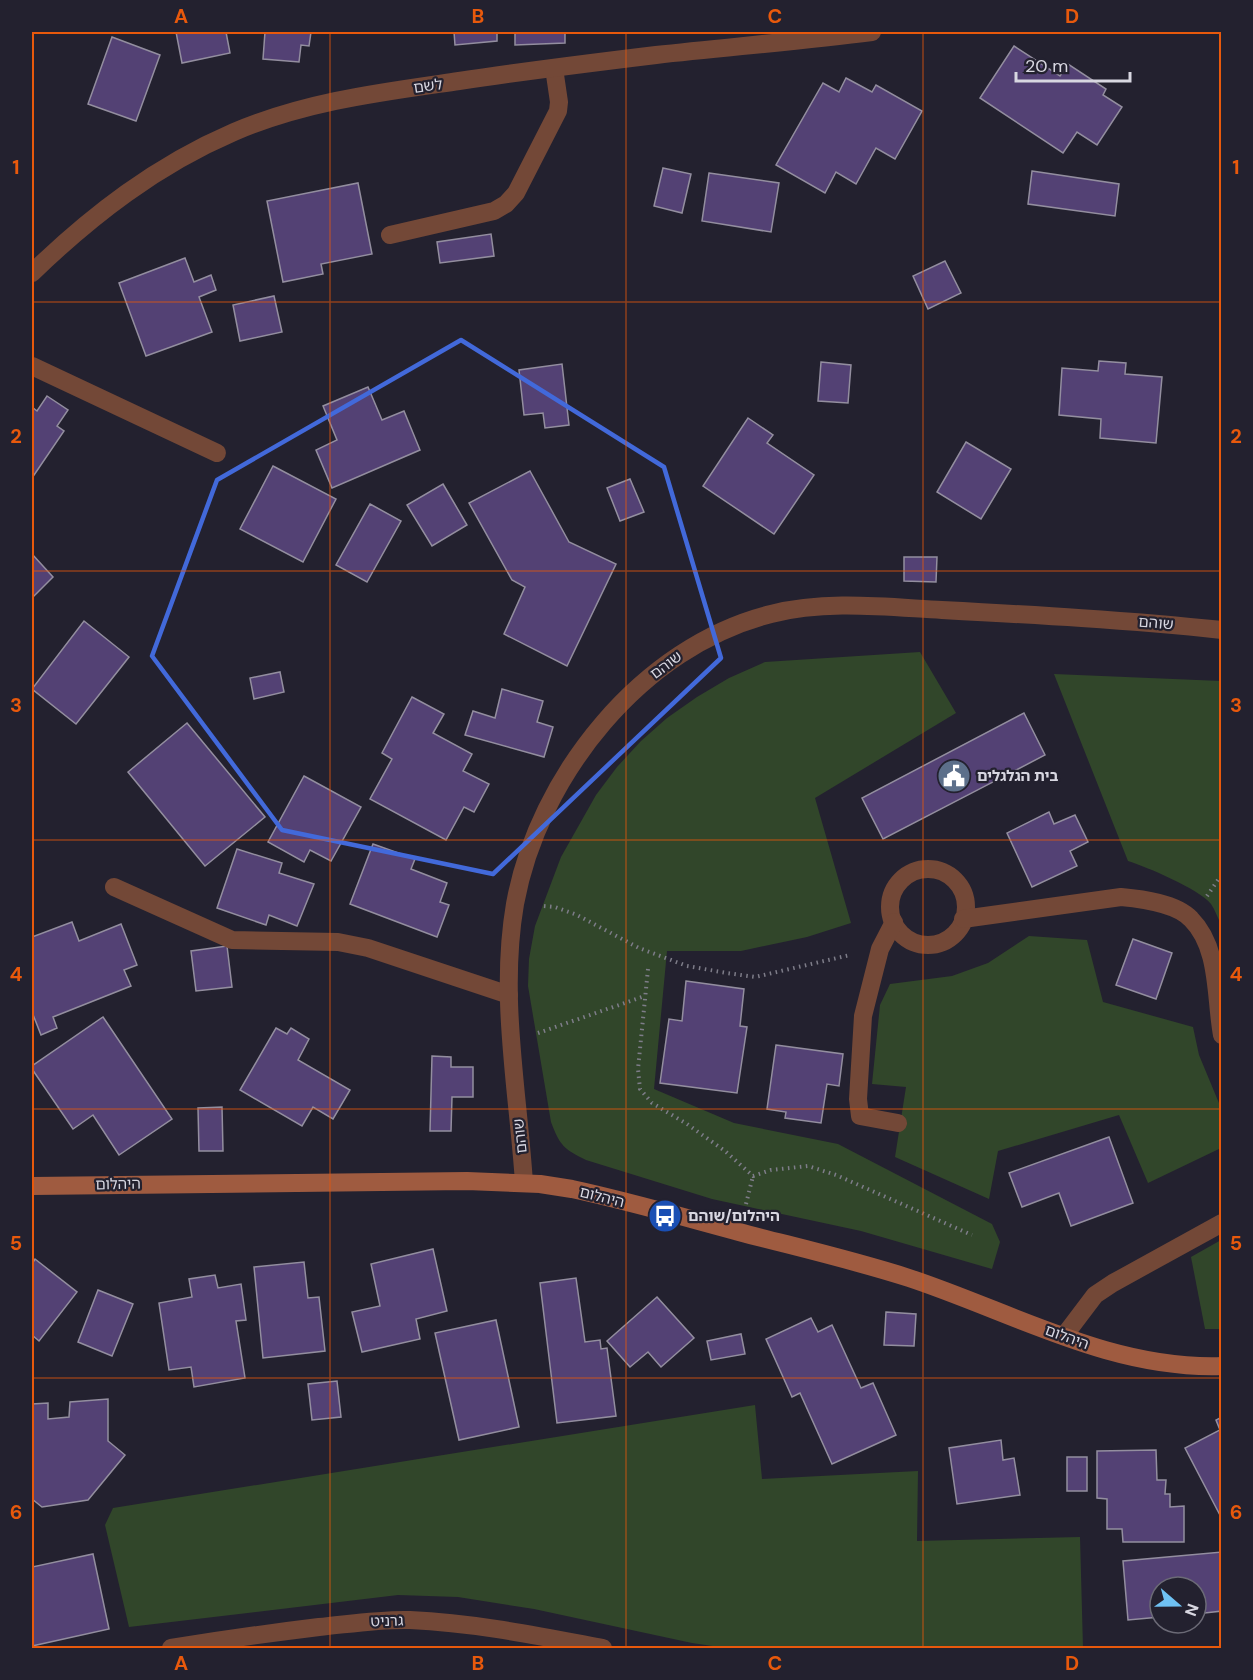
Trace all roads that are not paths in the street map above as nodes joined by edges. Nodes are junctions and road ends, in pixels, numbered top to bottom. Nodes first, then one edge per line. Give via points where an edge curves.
1 (872, 32) edge
2 (554, 68) junction
3 (390, 236) dead end
4 (32, 273) edge
5 (32, 366) edge
6 (217, 453) dead end
7 (1221, 630) edge
8 (114, 887) dead end
9 (963, 919) junction
10 (894, 922) junction
11 (509, 995) junction
12 (1221, 1035) edge
13 (898, 1123) dead end
14 (524, 1183) junction
15 (32, 1185) edge
16 (1221, 1223) edge
17 (1064, 1336) junction
18 (1221, 1366) edge
19 (171, 1648) edge
20 (603, 1648) edge

1 - 2 street, לשם
2 - 3 street via 558,111 507,204 494,211
2 - 4 street, לשם via 328,102 235,131 150,176 109,204
5 - 6 street
7 - 11 street, שוהם via 1068,616 857,606 813,606 731,626 659,668 628,696 573,762 533,839 523,871 515,904
8 - 11 street via 232,940 338,942 368,948
9 - 10 street via 949,938 927,944 904,936
9 - 10 street via 965,902 959,885 947,873 929,869 912,872 898,883 891,899
9 - 12 street via 1121,897 1168,906 1191,918 1211,955
10 - 13 street via 880,948 863,1016 858,1099 860,1116
11 - 14 street, שוהם
14 - 15 street, היהלום
14 - 17 street, היהלום via 588,1192 858,1263 927,1284
16 - 17 street via 1095,1295
17 - 18 street, היהלום via 1138,1359 1184,1366
19 - 20 street, גרניט via 288,1631 408,1620 498,1629

